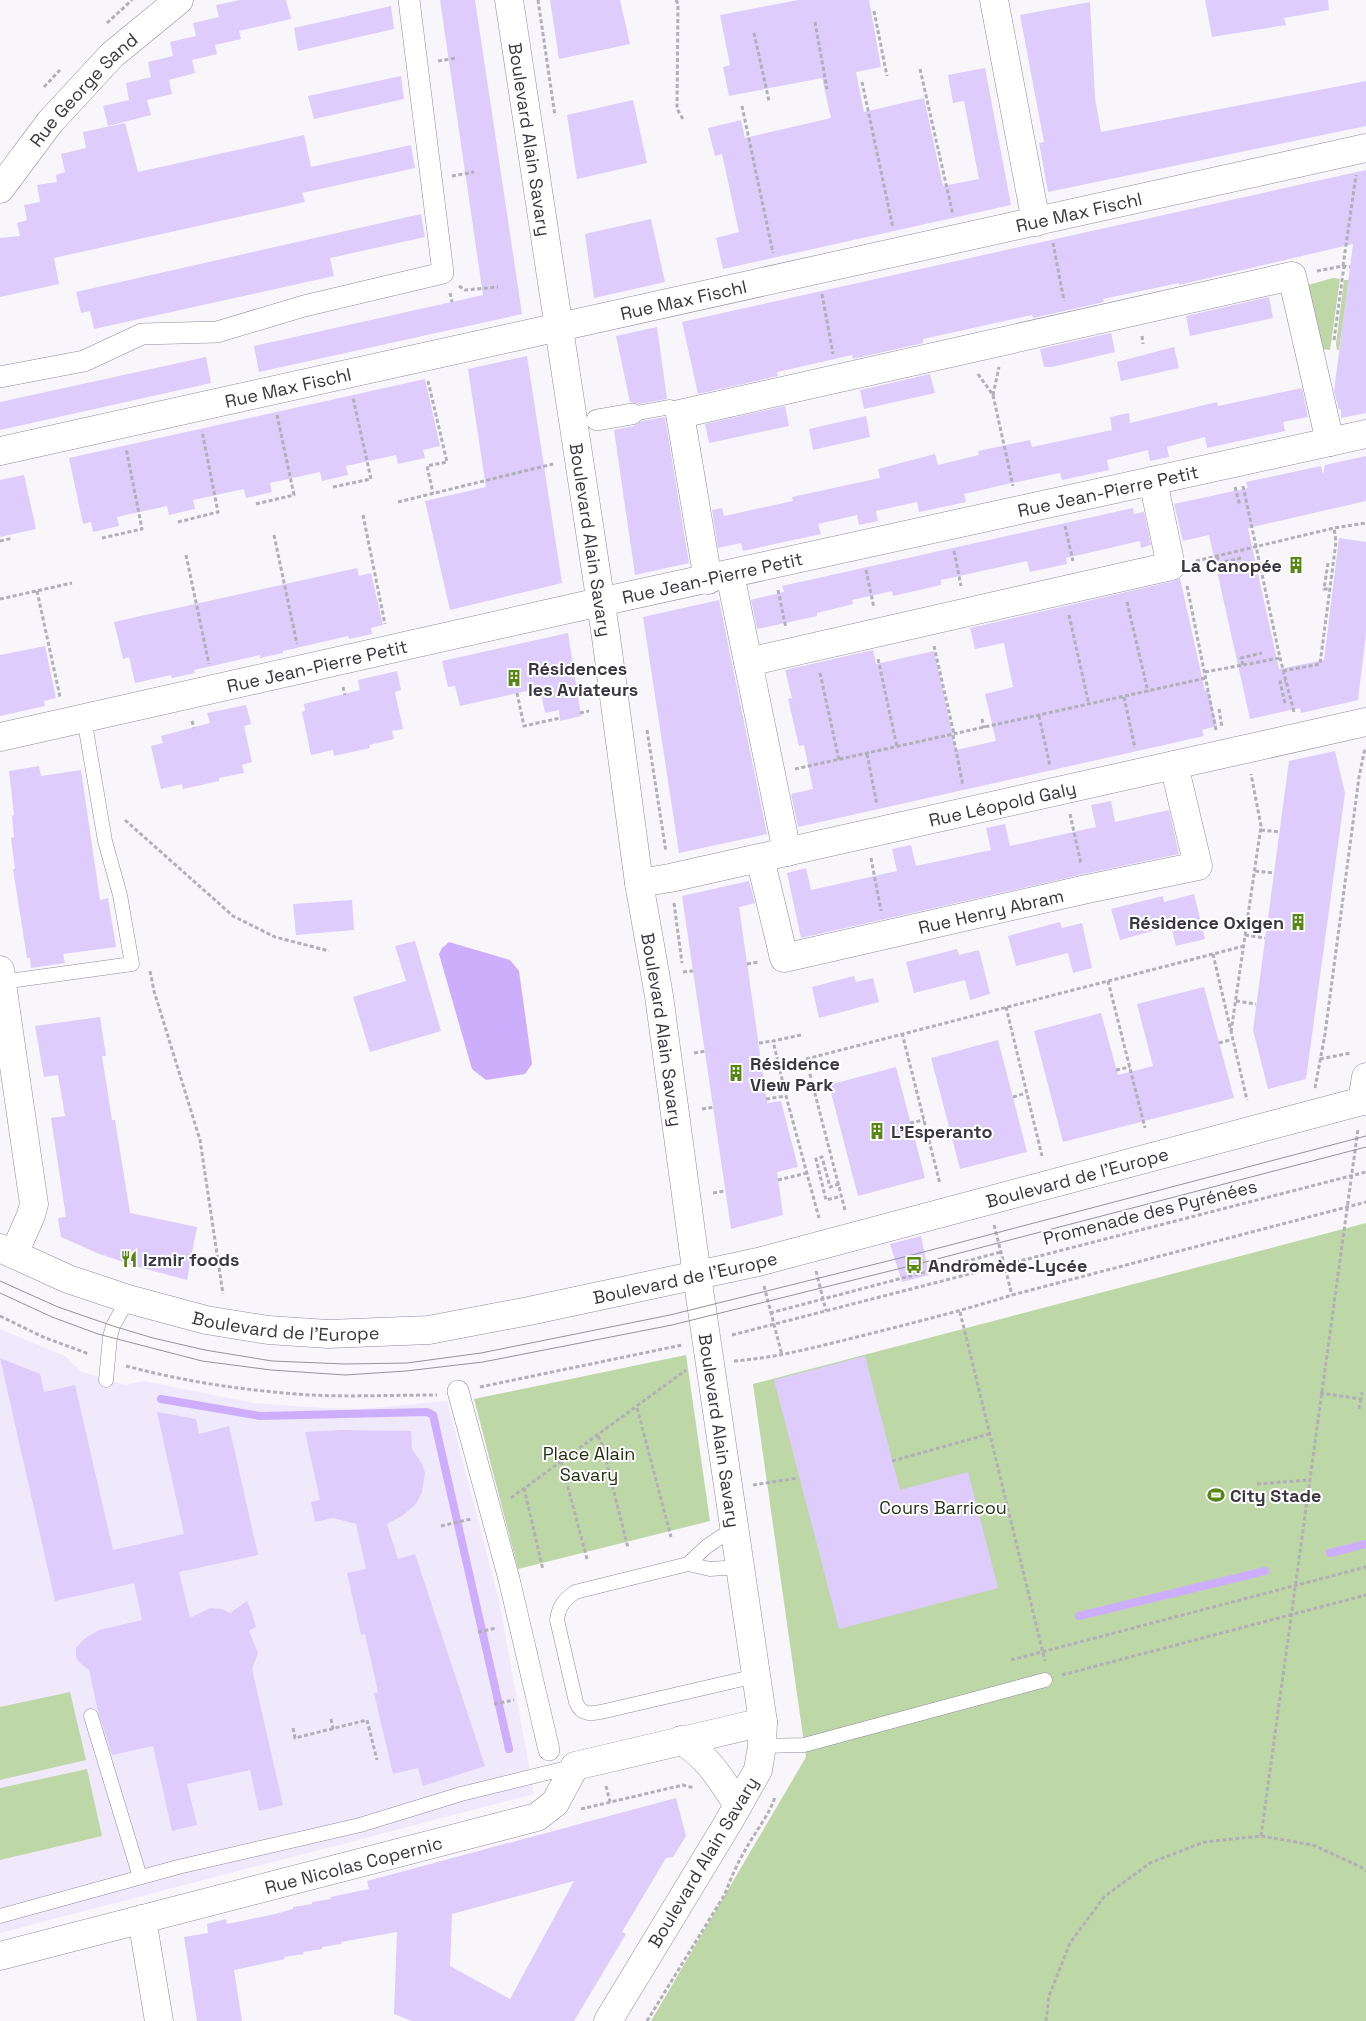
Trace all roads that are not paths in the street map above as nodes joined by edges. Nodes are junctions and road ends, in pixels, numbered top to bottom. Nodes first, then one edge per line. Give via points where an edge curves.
1 (179, 0) edge
2 (409, 0) edge
3 (509, 0) edge
4 (994, 0) edge
5 (1361, 158) edge
6 (0, 189) edge
7 (1043, 229) junction
8 (558, 328) junction
9 (0, 377) edge
10 (632, 414) joint
11 (680, 414) junction
12 (597, 420) dead end
13 (1366, 434) edge
14 (1330, 442) junction
15 (0, 451) edge
16 (1153, 481) junction
17 (719, 577) junction
18 (600, 602) junction
19 (748, 662) junction
20 (84, 718) junction
21 (1366, 722) edge
22 (0, 736) edge
23 (1174, 765) junction
24 (787, 852) junction
25 (760, 858) junction
26 (639, 883) junction
27 (1, 976) edge
28 (6, 1052) edge
29 (1363, 1101) edge
30 (7, 1251) edge
31 (697, 1276) junction
32 (128, 1299) junction
33 (106, 1380) dead end
34 (458, 1391) road end
35 (734, 1528) junction
36 (688, 1564) junction
37 (740, 1567) junction
38 (756, 1676) junction
39 (1047, 1679) road end
40 (91, 1716) dead end
41 (762, 1734) junction
42 (681, 1740) junction
43 (549, 1750) dead end
44 (575, 1766) junction
45 (733, 1814) junction
46 (140, 1877) junction
47 (0, 1916) edge
48 (142, 1919) junction
49 (0, 1956) edge
50 (159, 2021) edge
51 (608, 2021) edge

1 - 6 street, Rue George Sand via 112,55 50,122
2 - 9 street via 444,272 304,306 217,332 142,334 84,360
3 - 8 street, Boulevard Alain Savary
4 - 7 street
5 - 7 street, Rue Max Fischl
7 - 8 street, Rue Max Fischl
8 - 15 street, Rue Max Fischl
8 - 18 street, Boulevard Alain Savary
10 - 11 lane via 670,407
10 - 12 street
11 - 14 street via 1292,276
11 - 17 street
13 - 14 street, Rue Jean-Pierre Petit
14 - 16 street, Rue Jean-Pierre Petit
16 - 17 street, Rue Jean-Pierre Petit
16 - 19 street via 1171,566
17 - 18 street, Rue Jean-Pierre Petit
17 - 19 street
18 - 20 street, Rue Jean-Pierre Petit
18 - 26 street, Boulevard Alain Savary
19 - 24 street
20 - 22 street, Rue Jean-Pierre Petit
20 - 27 lane via 105,841 120,895 132,964
21 - 23 street, Rue Léopold Galy
23 - 24 street, Rue Léopold Galy
23 - 25 street, Rue Henry Abram via 1198,866 784,958
24 - 25 street, Rue Léopold Galy
25 - 26 street, Rue Léopold Galy
26 - 31 street, Boulevard Alain Savary via 659,996
27 - 28 street
28 - 30 street via 34,1204 31,1215
29 - 31 street, Boulevard de l'Europe
30 - 32 street, Boulevard de l'Europe via 68,1279
31 - 32 street, Boulevard de l'Europe via 429,1330 380,1333 268,1330 206,1320
31 - 35 street, Boulevard Alain Savary
32 - 33 lane via 113,1326
34 - 43 street via 509,1579
35 - 36 lane
35 - 37 street, Boulevard Alain Savary
36 - 37 lane via 710,1569
36 - 38 lane via 575,1592 563,1601 557,1620 579,1708 593,1713
37 - 38 street, Boulevard Alain Savary
38 - 41 street, Boulevard Alain Savary
39 - 41 lane via 804,1745
40 - 46 lane
41 - 42 street
41 - 45 street, Boulevard Alain Savary via 758,1770
42 - 44 street
42 - 45 street via 711,1765
44 - 46 lane via 461,1794 360,1825
44 - 48 street, Rue Nicolas Copernic via 556,1803 537,1817
45 - 51 street, Boulevard Alain Savary
46 - 47 lane
48 - 49 street, Rue Nicolas Copernic
48 - 50 street

